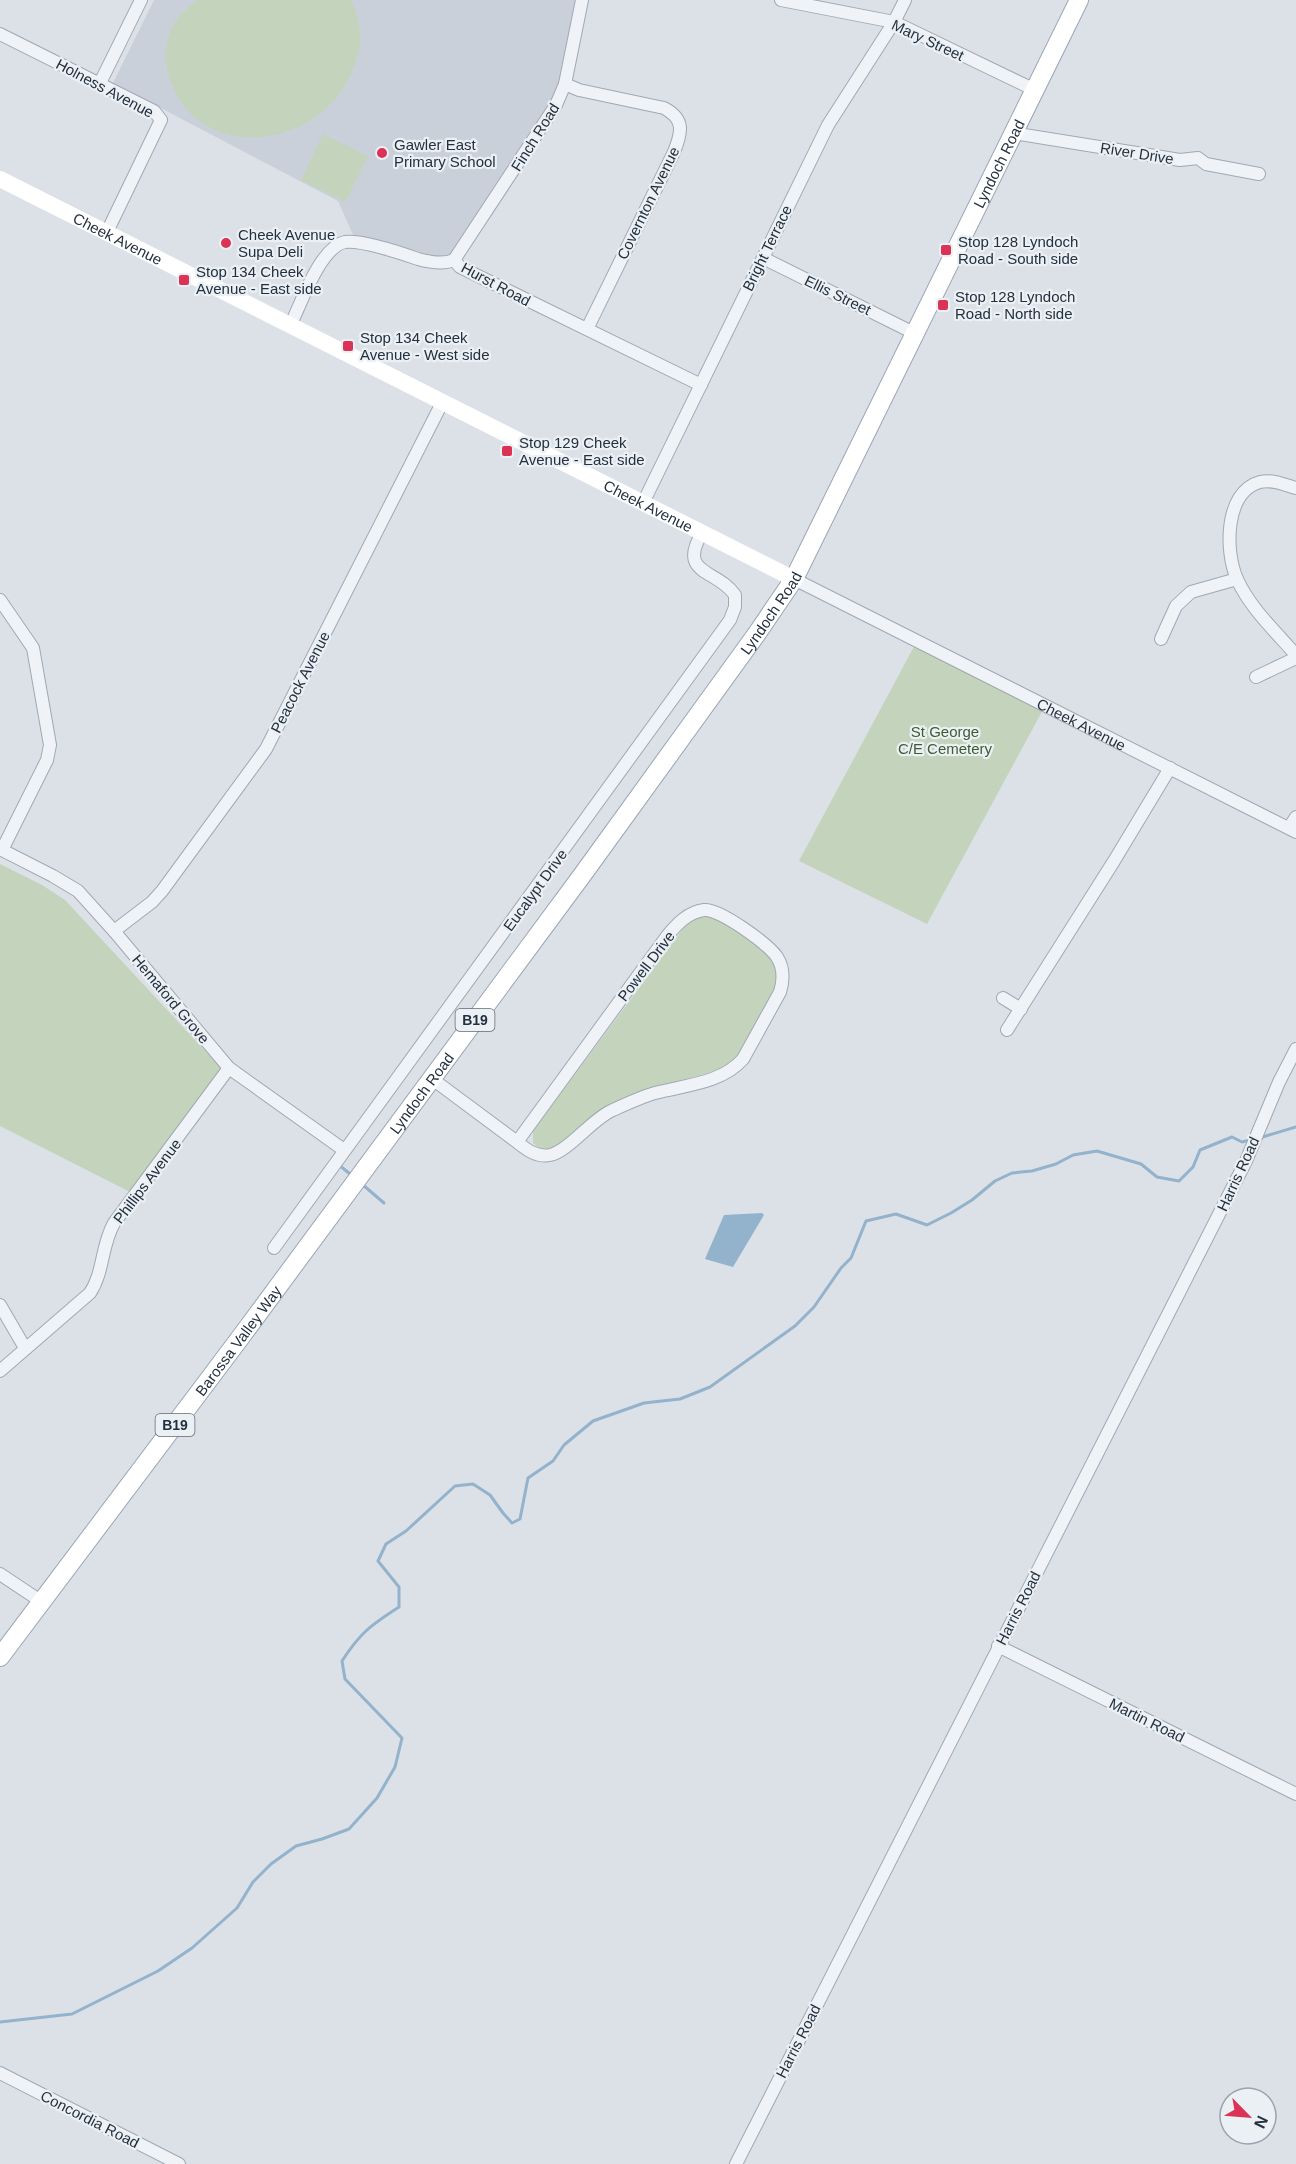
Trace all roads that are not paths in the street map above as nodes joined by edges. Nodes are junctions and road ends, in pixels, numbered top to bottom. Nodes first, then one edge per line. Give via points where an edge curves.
1 (141, 0) edge
2 (582, 0) edge
3 (781, 0) edge
4 (905, 0) edge
5 (1079, 0) edge
6 (894, 22) junction
7 (0, 34) edge
8 (100, 83) junction
9 (565, 84) junction
10 (1035, 90) junction
11 (1013, 133) junction
12 (1259, 174) dead end
13 (0, 179) edge
14 (107, 232) junction
15 (763, 258) junction
16 (454, 260) junction
17 (290, 326) junction
18 (587, 329) junction
19 (914, 333) junction
20 (700, 385) junction
21 (442, 403) junction
22 (1296, 488) edge
23 (643, 503) junction
24 (702, 533) junction
25 (794, 579) junction
26 (1237, 579) junction
27 (0, 600) edge
28 (1161, 639) dead end
29 (1296, 657) edge
30 (1256, 677) dead end
31 (1170, 768) junction
32 (1296, 817) edge
33 (1293, 830) edge
34 (1, 849) edge
35 (114, 930) junction
36 (1003, 998) dead end
37 (1021, 1009) junction
38 (1007, 1030) dead end
39 (1296, 1050) edge
40 (229, 1068) junction
41 (431, 1078) junction
42 (517, 1142) junction
43 (344, 1150) junction
44 (366, 1167) joint
45 (274, 1248) dead end
46 (0, 1305) edge
47 (25, 1348) junction
48 (0, 1371) edge
49 (0, 1574) edge
50 (42, 1602) junction
51 (998, 1646) junction
52 (0, 1657) edge
53 (1296, 1794) edge
54 (0, 2073) edge
55 (179, 2164) edge
56 (736, 2164) edge

1 - 8 street
2 - 9 street, Finch Road
3 - 6 street, Mary Street
4 - 6 street, Bright Terrace
5 - 10 main road, Lyndoch Road / B19
6 - 10 street, Mary Street
6 - 15 street, Bright Terrace via 828,125
7 - 8 street, Holness Avenue
8 - 14 street, Holness Avenue via 154,111 161,120
9 - 16 street, Finch Road via 551,114
9 - 18 street, Covernton Avenue via 664,108 674,113 680,125 674,152
10 - 11 main road, Lyndoch Road / B19
11 - 12 street, River Drive via 1179,160 1198,158 1206,164
11 - 19 main road, Lyndoch Road / B19
13 - 14 street, Cheek Avenue
14 - 17 street, Cheek Avenue
15 - 19 street, Ellis Street
15 - 20 street, Bright Terrace
16 - 17 street, Hurst Road via 446,264 356,242 342,243 324,257
16 - 18 street, Hurst Road via 460,267
17 - 21 street, Cheek Avenue
18 - 20 street, Hurst Road
19 - 25 main road, Lyndoch Road / B19
20 - 23 street, Bright Terrace
21 - 23 street, Cheek Avenue
21 - 35 street, Peacock Avenue via 266,749 162,891
22 - 26 street via 1265,482 1240,496 1235,504 1229,550
23 - 24 street, Cheek Avenue
24 - 25 street, Cheek Avenue
24 - 43 street, Eucalypt Drive via 694,546 694,559 705,573 723,582 735,595 730,620
25 - 31 street, Cheek Avenue
25 - 41 main road, Lyndoch Road / B19
26 - 28 street via 1191,592 1176,606
26 - 29 street
27 - 34 street via 33,648 50,745 47,760
29 - 30 street
31 - 33 street, Cheek Avenue
31 - 37 street
32 - 33 street
34 - 35 street, Hemaford Grove via 70,885
35 - 40 street, Hemaford Grove
36 - 37 street
37 - 38 street
39 - 51 street, Harris Road via 1246,1161
40 - 43 street, Hemaford Grove
40 - 47 street, Phillips Avenue via 114,1223 90,1293
41 - 42 street, Powell Drive
41 - 44 main road, Lyndoch Road / B19
42 - 42 street, Powell Drive via 541,1156 550,1155 610,1111 652,1094 719,1077 736,1067 780,992 783,971 776,955 718,912 703,910 685,918 667,936
43 - 45 street, Eucalypt Drive
44 - 50 main road, Barossa Valley Way / B19
46 - 47 street
47 - 48 street, Phillips Avenue
49 - 50 street
50 - 52 main road, Barossa Valley Way / B19
51 - 53 street, Martin Road
51 - 56 street, Harris Road
54 - 55 street, Concordia Road

